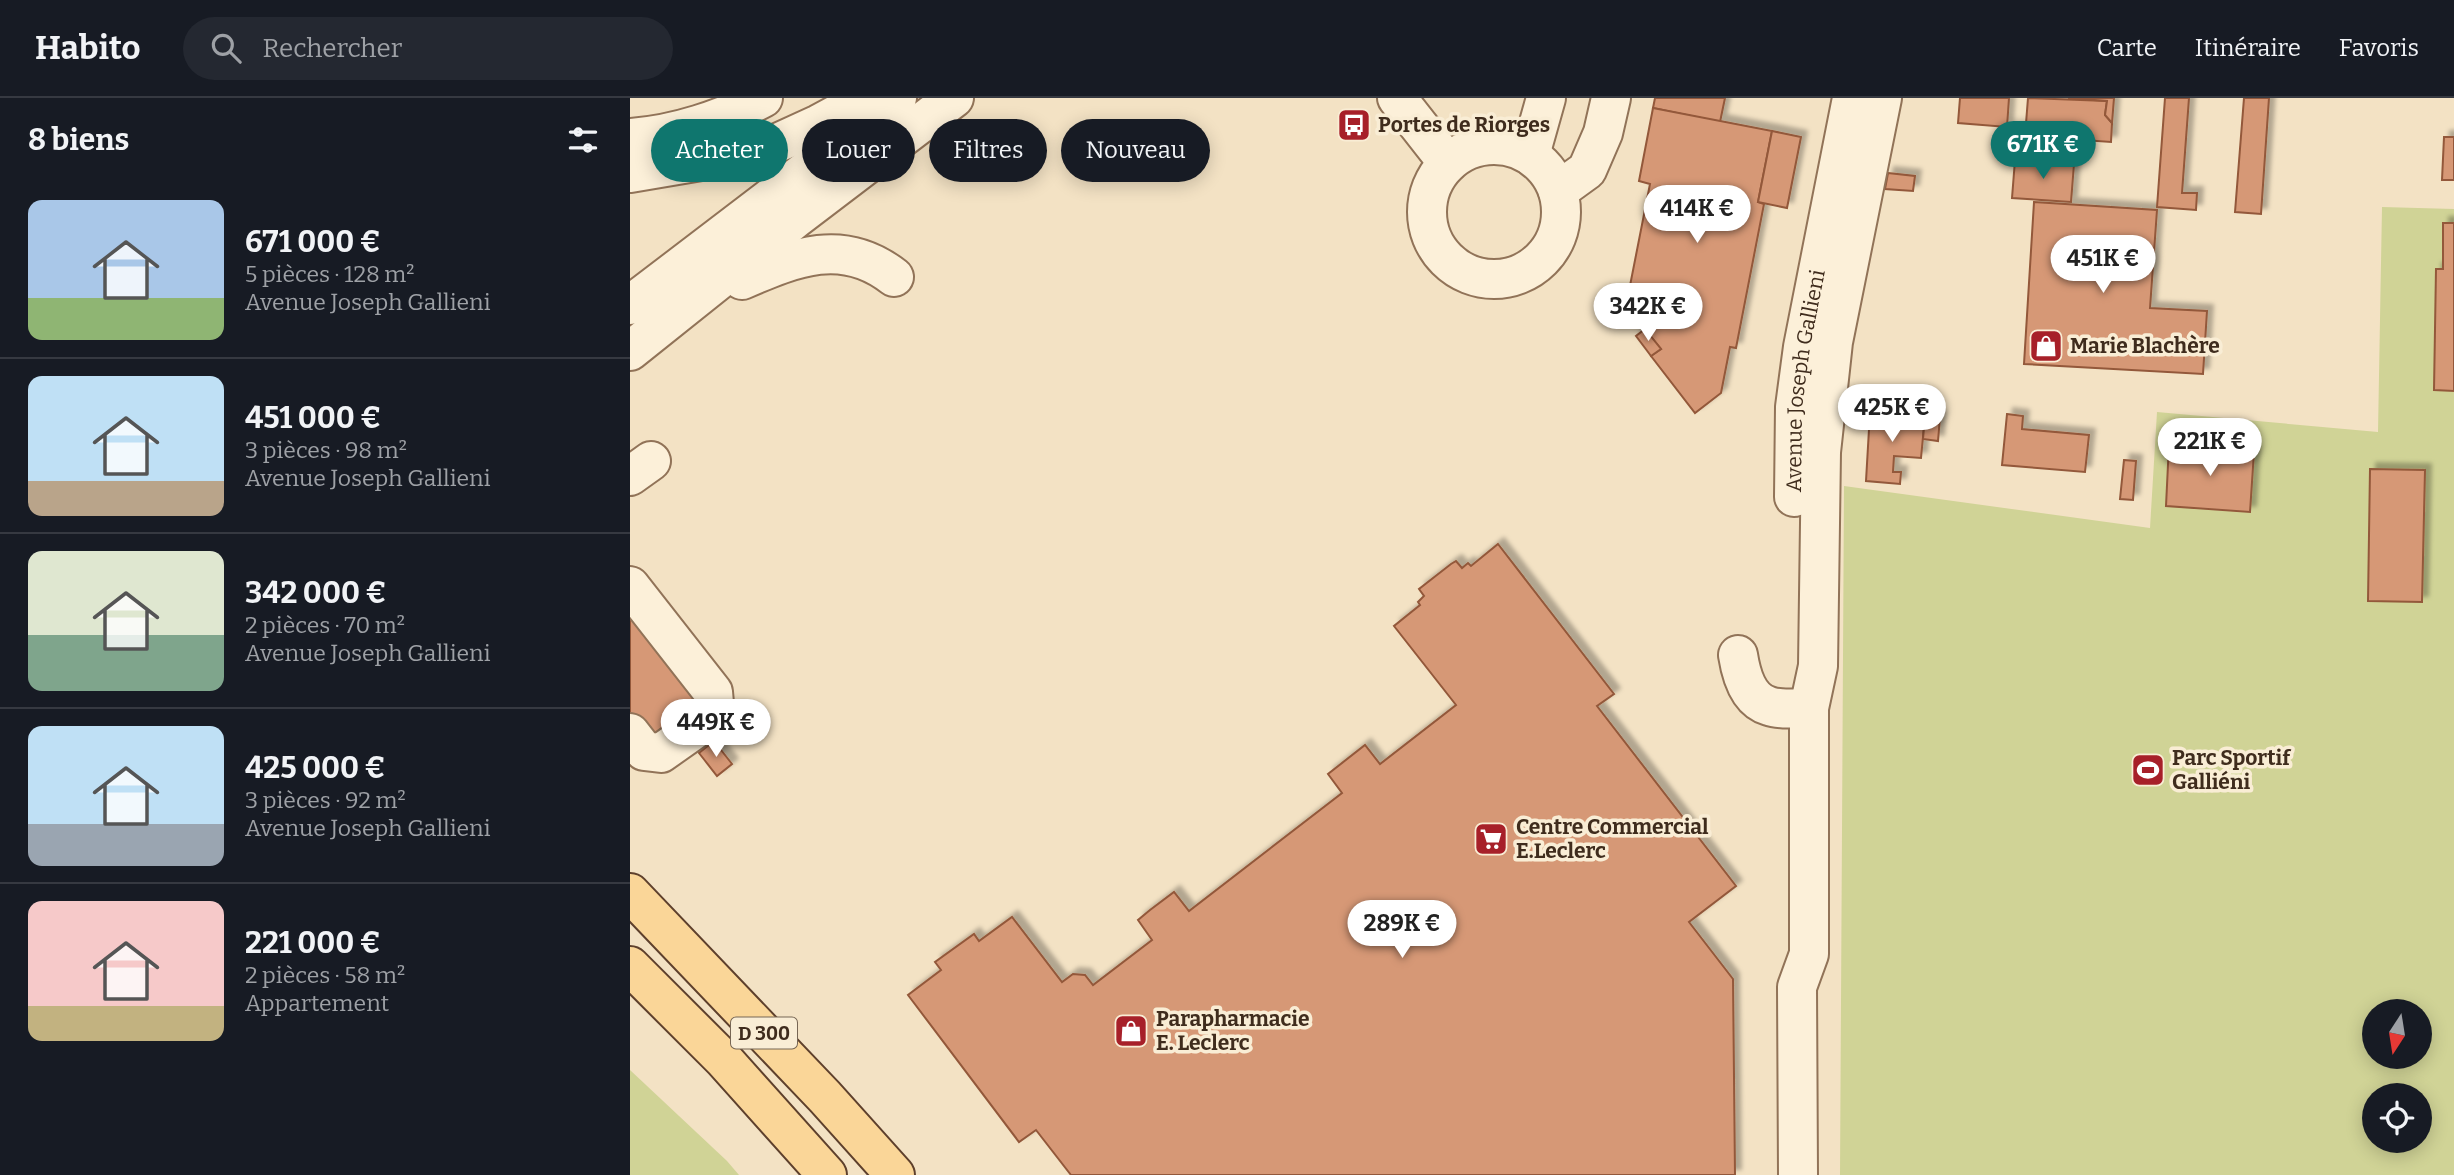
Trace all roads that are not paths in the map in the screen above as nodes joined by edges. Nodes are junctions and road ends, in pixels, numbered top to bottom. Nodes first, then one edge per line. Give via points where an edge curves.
1 (763, 98) edge
2 (867, 98) edge
3 (897, 98) edge
4 (954, 98) edge
5 (1397, 98) edge
6 (1546, 98) edge
7 (1611, 98) edge
8 (1852, 98) edge
9 (1882, 98) edge
10 (630, 138) edge
11 (1530, 155) junction
12 (1448, 163) junction
13 (630, 173) edge
14 (1558, 191) junction
15 (894, 277) dead end
16 (695, 301) junction
17 (630, 305) edge
18 (630, 351) edge
19 (630, 586) edge
20 (1738, 655) dead end
21 (1809, 708) junction
22 (630, 733) edge
23 (630, 893) edge
24 (1810, 954) junction
25 (630, 967) edge
26 (827, 1175) edge
27 (895, 1175) edge
28 (1798, 1175) edge
29 (1825, 1175) edge

1 - 10 street via 737,112 653,137
2 - 13 street via 760,151
3 - 17 street
4 - 16 street
5 - 12 street
6 - 11 street
7 - 14 street via 1604,133 1587,170
8 - 21 street, Avenue Joseph Gallieni via 1795,407 1795,667
9 - 21 street, Avenue Joseph Gallieni via 1833,342 1824,415 1818,666
11 - 12 street via 1510,146 1487,145
11 - 14 street via 1544,167
12 - 14 street via 1434,181 1427,225 1436,247 1451,265 1473,276 1497,280 1516,276 1547,255 1561,220
15 - 16 street via 857,256 789,259
16 - 18 street
19 - 22 street via 713,692 715,715 661,753 644,751
20 - 21 street via 1753,695 1768,706
21 - 24 street, Avenue Joseph Gallieni
23 - 27 main road, D 300
24 - 28 street, Avenue Joseph Gallieni via 1797,987
24 - 29 street, Avenue Joseph Gallieni via 1823,988
25 - 26 main road, D 300 via 724,1060

